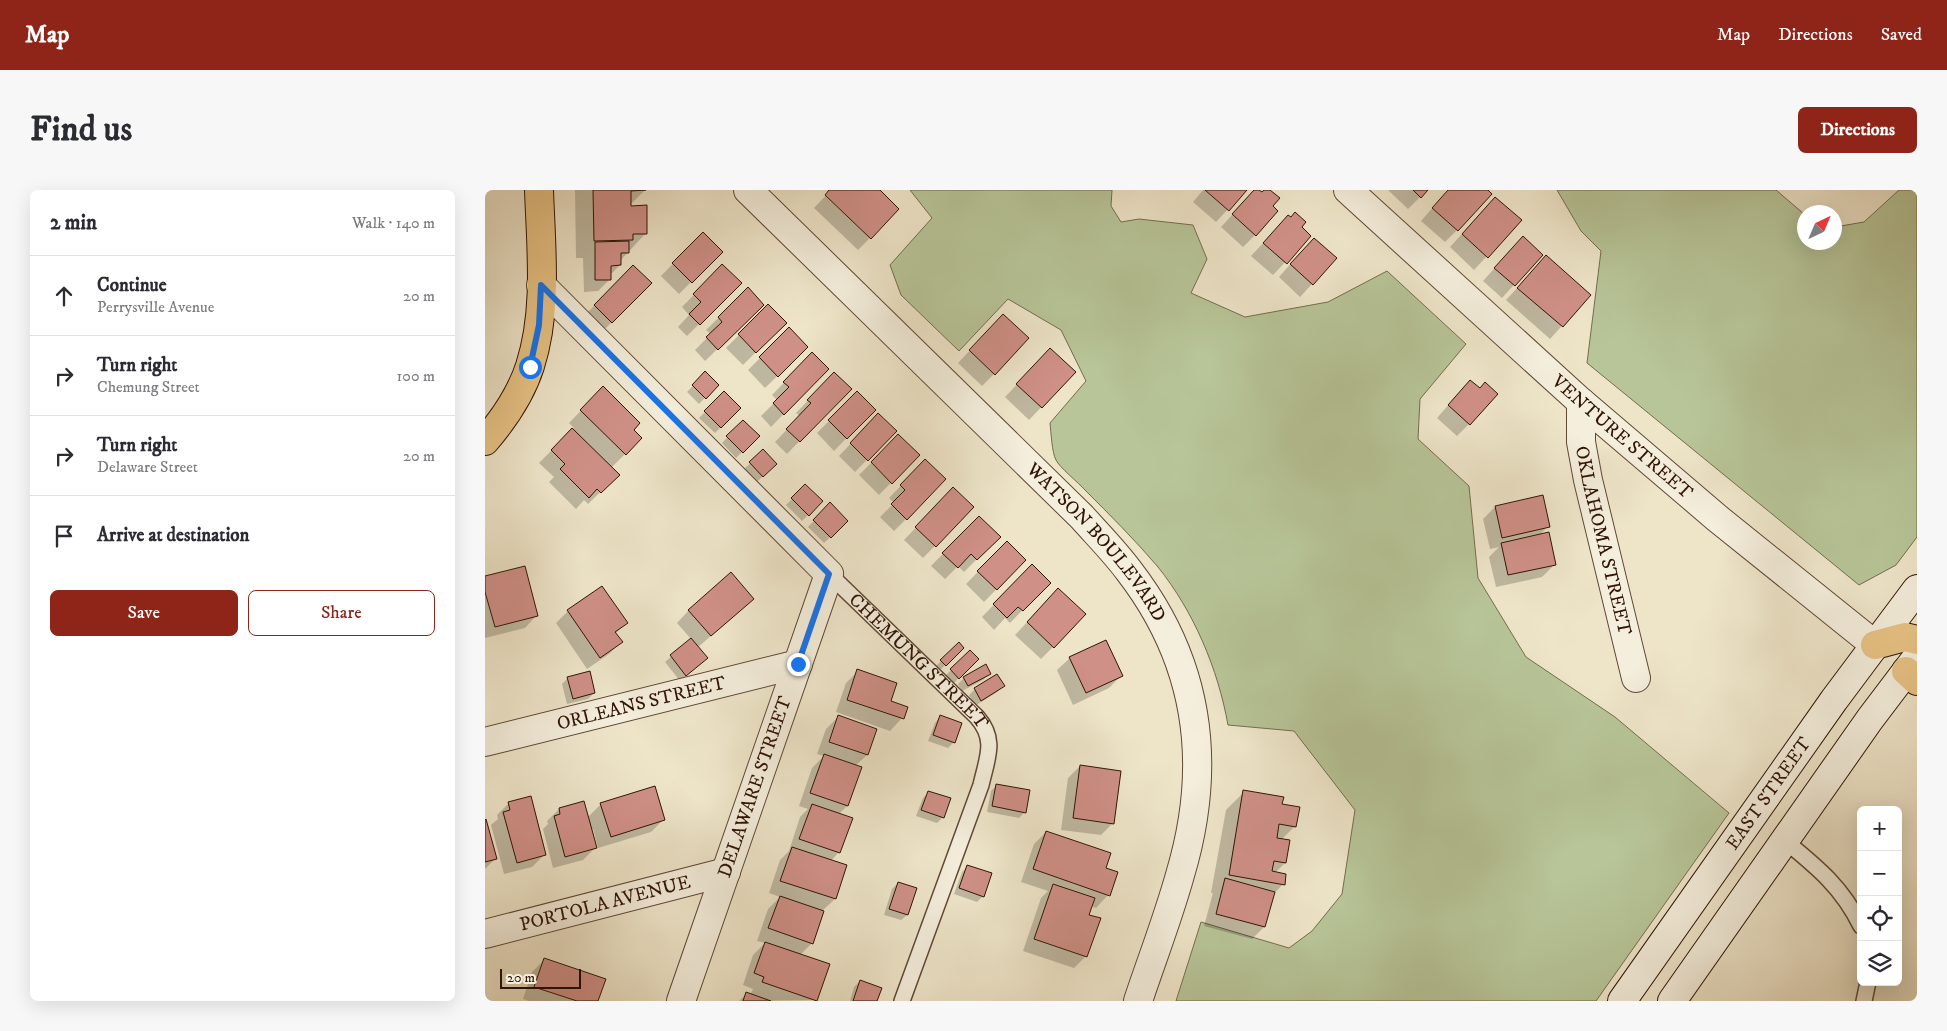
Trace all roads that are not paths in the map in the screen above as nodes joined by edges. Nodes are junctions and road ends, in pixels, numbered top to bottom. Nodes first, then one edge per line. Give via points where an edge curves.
1 (539, 190) edge
2 (748, 190) edge
3 (1348, 190) edge
4 (541, 285) junction
5 (1581, 402) junction
6 (485, 442) edge
7 (829, 574) junction
8 (1917, 589) edge
9 (1917, 640) edge
10 (1875, 645) junction
11 (798, 664) junction
12 (1913, 669) edge
13 (1636, 678) dead end
14 (485, 742) edge
15 (1784, 840) junction
16 (726, 872) junction
17 (1857, 918) edge
18 (485, 934) edge
19 (1867, 986) edge
20 (681, 1001) edge
21 (902, 1001) edge
22 (1138, 1001) edge
23 (1623, 1001) edge
24 (1672, 1001) edge
25 (1864, 1001) edge

1 - 4 main road
2 - 22 street, WATSON BOULEVARD via 1082,517 1130,571 1167,630 1190,695 1197,730 1198,767 1195,804 1181,874
3 - 5 street, VENTURE STREET
4 - 6 main road via 539,325 530,367 512,405
4 - 7 street, CHEMUNG STREET
5 - 10 street, VENTURE STREET via 1717,518
5 - 13 street, OKLAHOMA STREET via 1581,442 1588,480
7 - 11 street, DELAWARE STREET
7 - 21 lane, CHEMUNG STREET via 977,717 988,733 988,752 981,785
8 - 10 street, EAST STREET
9 - 10 main road via 1905,637
10 - 12 street, VENTURE STREET
10 - 23 street, EAST STREET
11 - 14 street, ORLEANS STREET
11 - 16 street, DELAWARE STREET
12 - 15 street via 1870,720
15 - 17 lane via 1827,875
15 - 24 street
16 - 18 street, PORTOLA AVENUE
16 - 20 street, DELAWARE STREET
19 - 25 lane

